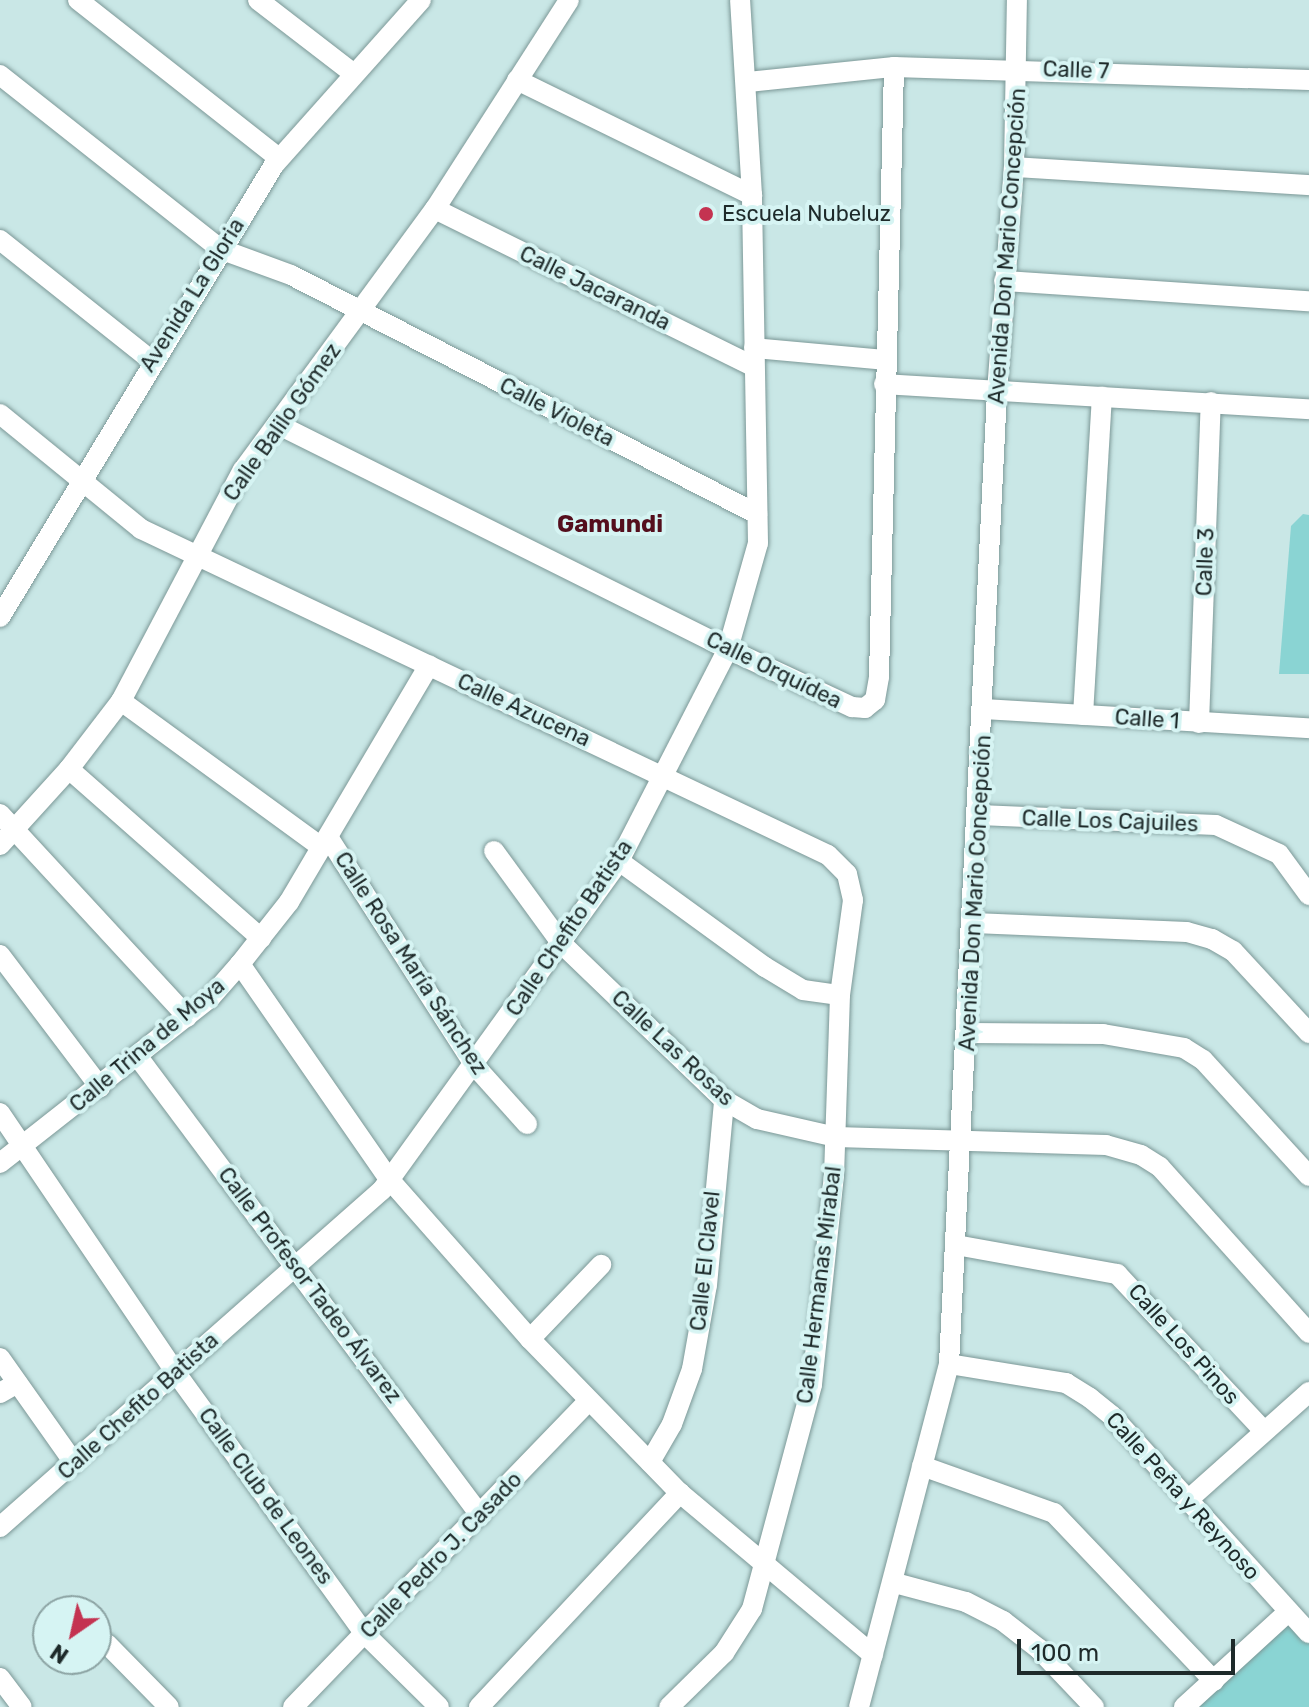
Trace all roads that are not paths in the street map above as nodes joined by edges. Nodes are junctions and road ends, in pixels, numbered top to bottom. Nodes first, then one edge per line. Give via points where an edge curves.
1 (78, 0) edge
2 (258, 0) edge
3 (421, 0) edge
4 (569, 0) edge
5 (740, 0) edge
6 (1017, 0) edge
7 (894, 67) junction
8 (1018, 68) junction
9 (354, 74) junction
10 (0, 75) edge
11 (517, 80) junction
12 (1309, 80) edge
13 (748, 82) junction
14 (279, 158) junction
15 (1014, 167) junction
16 (1309, 185) edge
17 (752, 195) junction
18 (435, 209) junction
19 (0, 240) edge
20 (220, 249) junction
21 (1004, 281) junction
22 (1309, 301) edge
23 (357, 311) junction
24 (754, 358) junction
25 (885, 360) junction
26 (152, 361) junction
27 (884, 384) junction
28 (997, 392) junction
29 (1102, 397) junction
30 (1211, 402) junction
31 (1309, 409) edge
32 (0, 414) edge
33 (277, 424) junction
34 (83, 480) junction
35 (757, 514) junction
36 (194, 558) junction
37 (0, 617) edge
38 (728, 649) junction
39 (429, 665) junction
40 (121, 701) junction
41 (985, 709) junction
42 (1083, 715) junction
43 (1199, 723) junction
44 (1309, 728) edge
45 (69, 769) junction
46 (663, 775) junction
47 (0, 814) edge
48 (979, 815) junction
49 (16, 831) junction
50 (324, 842) junction
51 (0, 845) edge
52 (494, 851) dead end
53 (619, 861) junction
54 (847, 874) joint
55 (1309, 895) edge
56 (974, 923) junction
57 (261, 938) junction
58 (561, 943) junction
59 (0, 955) edge
60 (240, 964) junction
61 (840, 995) junction
62 (187, 1017) junction
63 (968, 1033) junction
64 (1309, 1033) edge
65 (138, 1057) junction
66 (475, 1066) junction
67 (100, 1087) junction
68 (724, 1100) junction
69 (0, 1113) edge
70 (527, 1124) dead end
71 (836, 1137) junction
72 (960, 1139) junction
73 (22, 1146) junction
74 (0, 1163) edge
75 (1309, 1176) edge
76 (389, 1179) junction
77 (956, 1245) junction
78 (297, 1265) junction
79 (601, 1265) dead end
80 (1309, 1333) edge
81 (530, 1339) junction
82 (0, 1358) edge
83 (949, 1364) junction
84 (176, 1373) junction
85 (9, 1388) edge
86 (1308, 1394) edge
87 (588, 1402) junction
88 (1264, 1431) junction
89 (650, 1462) junction
90 (74, 1463) junction
91 (922, 1466) junction
92 (680, 1493) junction
93 (1189, 1499) junction
94 (480, 1515) junction
95 (0, 1527) edge
96 (762, 1564) junction
97 (895, 1583) junction
98 (1288, 1612) junction
99 (364, 1633) junction
100 (1309, 1633) edge
101 (112, 1649) edge
102 (873, 1655) junction
103 (0, 1678) edge
104 (1214, 1681) junction
105 (22, 1707) edge
106 (169, 1707) edge
107 (293, 1707) edge
108 (439, 1707) edge
109 (479, 1707) edge
110 (669, 1707) edge
111 (859, 1707) edge
112 (1094, 1707) edge
113 (1184, 1707) edge

1 - 14 street
2 - 9 street
3 - 9 street, Avenida La Gloria
4 - 11 street, Calle Balilo Gómez
5 - 13 street, Calle Chefito Batista
6 - 8 street, Avenida Don Mario Concepción
7 - 8 street, Calle 7
7 - 13 street, Calle 7
7 - 25 street, Calle Orquídea
8 - 12 street, Calle 7
8 - 15 street, Avenida Don Mario Concepción
9 - 14 street, Avenida La Gloria
10 - 20 street
11 - 17 street
11 - 18 street, Calle Balilo Gómez
13 - 17 street, Calle Chefito Batista
14 - 20 street, Avenida La Gloria
15 - 16 street
15 - 21 street, Avenida Don Mario Concepción
17 - 24 street, Calle Chefito Batista
18 - 23 street, Calle Balilo Gómez
18 - 24 street, Calle Jacaranda
19 - 26 street
20 - 23 street, Calle Violeta via 291,275
20 - 26 street, Avenida La Gloria
21 - 22 street
21 - 28 street, Avenida Don Mario Concepción
23 - 33 street, Calle Balilo Gómez
23 - 35 street, Calle Violeta
24 - 25 street
24 - 35 street, Calle Chefito Batista
25 - 27 street, Calle Orquídea
26 - 34 street, Avenida La Gloria
27 - 28 street
27 - 38 street, Calle Orquídea via 875,700 865,708 852,707
28 - 29 street
28 - 41 street, Avenida Don Mario Concepción
29 - 30 street
29 - 42 street
30 - 31 street
30 - 43 street, Calle 3
32 - 34 street
33 - 36 street, Calle Balilo Gómez via 243,470
33 - 38 street, Calle Orquídea
34 - 36 street via 141,529
34 - 37 street, Avenida La Gloria
35 - 38 street, Calle Chefito Batista via 758,543
36 - 39 street, Calle Azucena
36 - 40 street, Calle Balilo Gómez via 163,630
38 - 46 street, Calle Chefito Batista
39 - 46 street, Calle Azucena
39 - 50 street, Calle Trina de Moya
40 - 45 street, Calle Balilo Gómez
40 - 50 street
41 - 42 street, Calle 1
41 - 48 street, Avenida Don Mario Concepción
42 - 43 street, Calle 1
43 - 44 street, Calle 1
45 - 49 street, Calle Balilo Gómez
45 - 57 street
46 - 53 street, Calle Chefito Batista
46 - 54 street, Calle Azucena via 828,855
47 - 49 street
48 - 55 street, Calle Los Cajuiles via 1216,825 1279,854
48 - 56 street, Avenida Don Mario Concepción
49 - 51 street, Calle Balilo Gómez
49 - 62 street
50 - 57 street, Calle Trina de Moya
50 - 66 street, Calle Rosa María Sánchez
52 - 58 street, Calle Las Rosas
53 - 58 street, Calle Chefito Batista
53 - 61 street via 765,967 803,990
54 - 61 street, Calle Hermanas Mirabal via 853,900
56 - 63 street, Avenida Don Mario Concepción
56 - 64 street via 1187,932 1212,939 1233,951
57 - 60 street, Calle Trina de Moya
58 - 66 street, Calle Chefito Batista
58 - 68 street, Calle Las Rosas
59 - 67 street
60 - 62 street, Calle Trina de Moya
60 - 76 street
61 - 71 street, Calle Hermanas Mirabal
62 - 65 street, Calle Trina de Moya
63 - 72 street, Avenida Don Mario Concepción
63 - 75 street via 1103,1034 1184,1048 1203,1060
65 - 67 street, Calle Trina de Moya
65 - 78 street, Calle Profesor Tadeo Álvarez
66 - 70 street, Calle Rosa María Sánchez
66 - 76 street, Calle Chefito Batista
67 - 73 street, Calle Trina de Moya
68 - 71 street, Calle Las Rosas via 757,1119
68 - 89 street, Calle El Clavel via 707,1285 692,1369 672,1424
69 - 73 street, Calle Club de Leones
71 - 72 street, Calle Las Rosas
71 - 96 street, Calle Hermanas Mirabal via 812,1385
72 - 77 street, Avenida Don Mario Concepción
72 - 80 street, Calle Las Rosas via 1106,1145 1141,1155 1160,1167
73 - 74 street, Calle Trina de Moya
73 - 84 street, Calle Club de Leones
76 - 78 street, Calle Chefito Batista
76 - 81 street
77 - 83 street, Avenida Don Mario Concepción
77 - 88 street, Calle Los Pinos via 1117,1274
78 - 84 street, Calle Chefito Batista
78 - 94 street, Calle Profesor Tadeo Álvarez
79 - 81 street
81 - 87 street
82 - 85 street
83 - 91 street, Avenida Don Mario Concepción
83 - 93 street, Calle Peña y Reynoso via 1066,1383 1112,1416
84 - 90 street, Calle Chefito Batista
84 - 99 street, Calle Club de Leones
85 - 90 street
86 - 88 street
87 - 89 street
87 - 94 street, Calle Pedro J. Casado
88 - 93 street
89 - 92 street
90 - 95 street, Calle Chefito Batista
91 - 97 street, Avenida Don Mario Concepción
91 - 104 street via 1054,1513
92 - 96 street
92 - 109 street
93 - 98 street, Calle Peña y Reynoso
94 - 99 street, Calle Pedro J. Casado
96 - 102 street
96 - 110 street, Calle Hermanas Mirabal via 752,1609 724,1653
97 - 102 street, Avenida Don Mario Concepción
97 - 112 street via 966,1602 1003,1621 1039,1649
98 - 100 street, Calle Peña y Reynoso
98 - 104 street
99 - 107 street, Calle Pedro J. Casado
99 - 108 street, Calle Club de Leones
101 - 106 street
102 - 111 street, Avenida Don Mario Concepción
103 - 105 street
104 - 113 street

